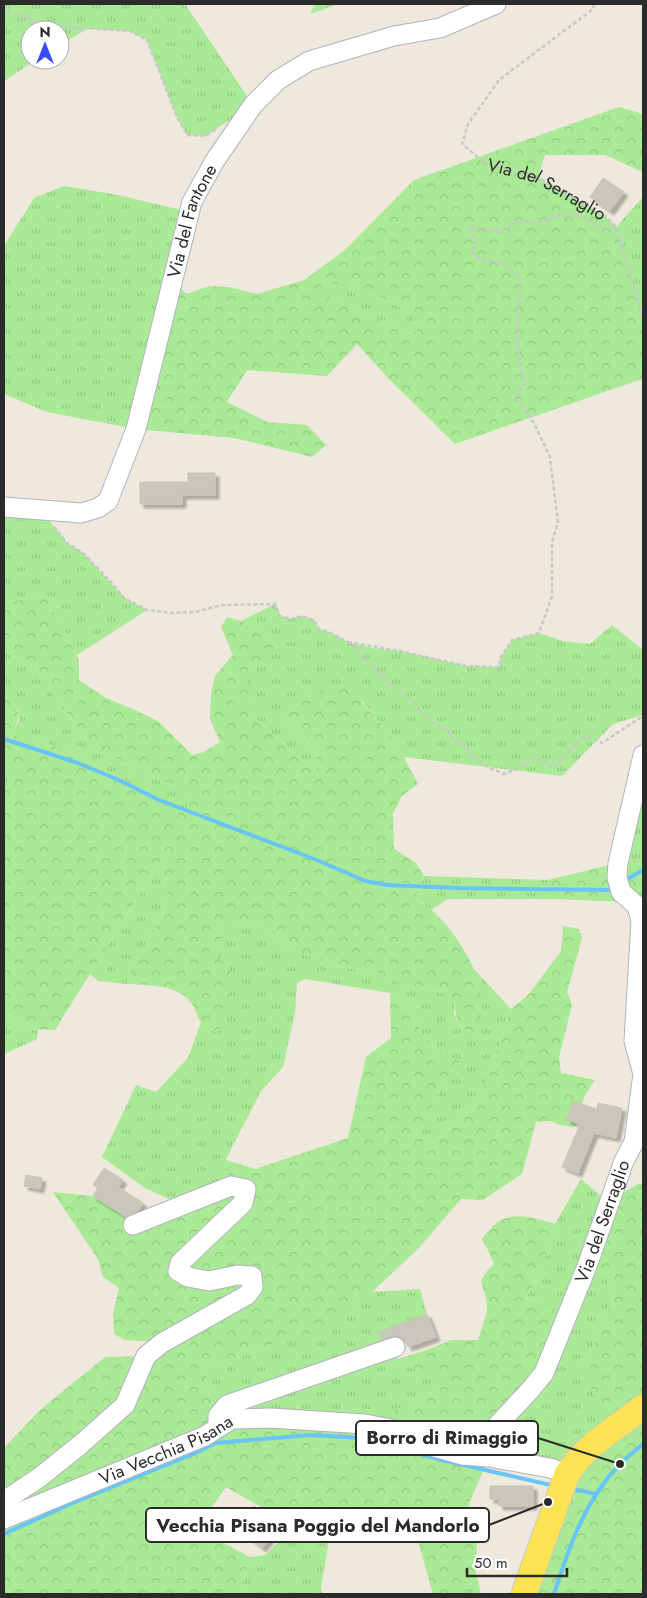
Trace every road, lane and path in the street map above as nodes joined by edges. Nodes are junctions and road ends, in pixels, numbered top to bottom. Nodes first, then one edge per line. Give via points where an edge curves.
1 (496, 4) edge
2 (594, 4) edge
3 (4, 6) edge
4 (221, 126) dead end
5 (616, 227) junction
6 (643, 318) edge
7 (4, 507) edge
8 (44, 511) junction
9 (348, 642) junction
10 (643, 716) edge
11 (643, 755) edge
12 (133, 1225) dead end
13 (395, 1347) dead end
14 (643, 1407) edge
15 (218, 1427) junction
16 (463, 1455) junction
17 (568, 1474) junction
18 (4, 1502) edge
19 (4, 1519) edge
20 (522, 1593) edge

1 - 8 street, Via del Fantone via 440,28 394,36 309,61 278,80 253,105 214,162 192,202 136,429 108,501 81,513
2 - 5 path, Via del Serraglio via 593,9 499,80 468,124 462,144 486,164 538,177 605,216
3 - 4 path via 8,11 36,21 66,27 130,31 147,40 187,135 205,136
5 - 6 path, Via del Serraglio
5 - 9 path via 602,228 581,216 558,216 536,223 521,220 499,232 469,228 476,242 471,252 479,258 503,264 521,277 518,348 519,367 525,384 516,398 534,423 550,457 558,522 552,542 552,596 539,633 512,640 501,657 499,667 466,666
7 - 8 street, Via del Fantone
8 - 9 path via 68,544 83,553 124,598 147,610 195,612 222,605 275,604 280,616 291,619 302,616 314,620 319,629
9 - 10 path via 428,720 449,732 455,742 464,744 472,757 504,774 535,758 554,767 583,738 593,738 602,743
11 - 16 street, Via del Serraglio via 618,863 619,884 637,906 641,920 634,1041 643,1074 634,1142 544,1373 492,1430
12 - 18 street via 231,1186 246,1189 242,1203 180,1263 178,1272 209,1281 238,1275 252,1276 253,1287 247,1295 162,1342 146,1356 124,1405 80,1445
13 - 15 street via 227,1405 218,1416
14 - 17 main road via 596,1442
15 - 16 street, Via Vecchia Pisana via 232,1419 271,1418 365,1424 391,1429 417,1442
15 - 19 street, Via Vecchia Pisana via 205,1436
16 - 17 street, Via Vecchia Pisana via 550,1468
17 - 20 main road

